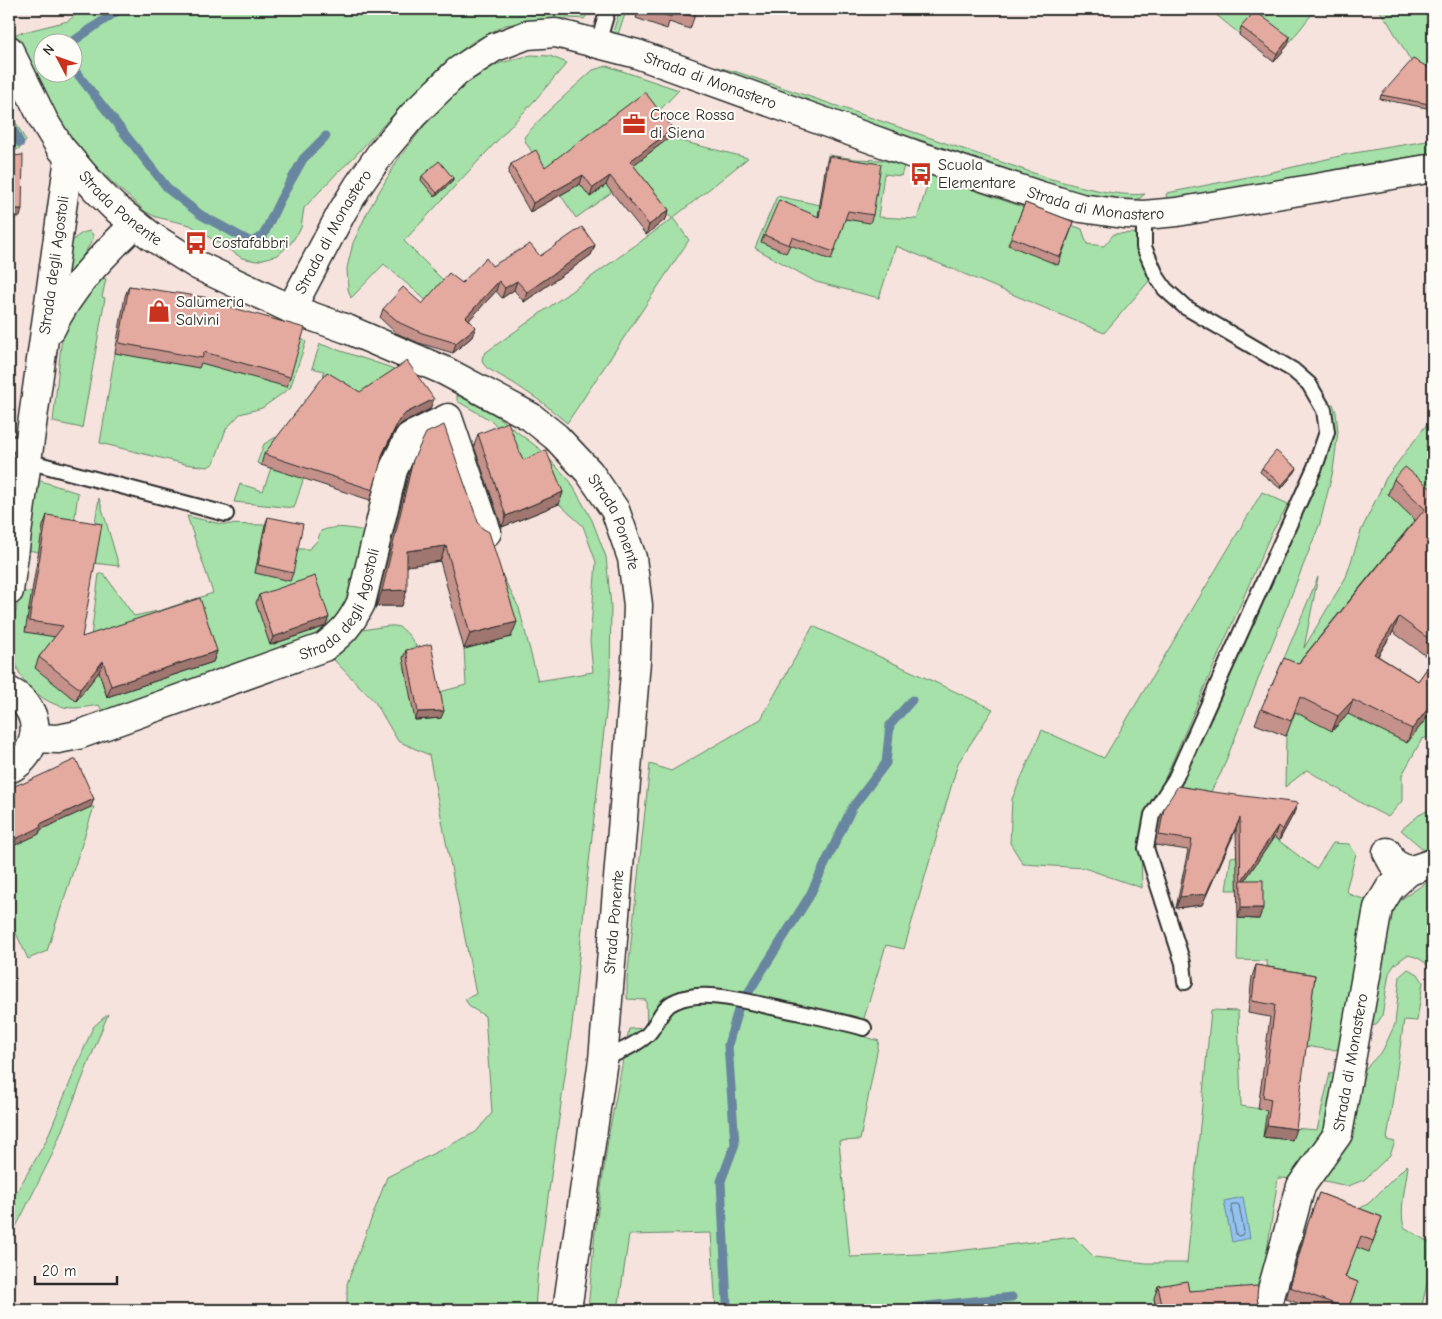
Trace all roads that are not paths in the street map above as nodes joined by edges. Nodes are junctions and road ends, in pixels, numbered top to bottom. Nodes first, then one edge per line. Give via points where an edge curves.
1 (608, 9) edge
2 (598, 43) junction
3 (9, 50) edge
4 (69, 158) junction
5 (1433, 168) edge
6 (1144, 215) junction
7 (135, 224) junction
8 (291, 309) junction
9 (44, 344) junction
10 (22, 450) edge
11 (226, 514) dead end
12 (487, 532) edge
13 (9, 591) edge
14 (9, 691) edge
15 (34, 738) junction
16 (9, 769) edge
17 (1387, 852) dead end
18 (1421, 867) edge
19 (1185, 982) dead end
20 (864, 1028) dead end
21 (603, 1060) junction
22 (567, 1310) edge
23 (1268, 1310) edge

1 - 2 lane
2 - 6 main road, Strada di Monastero via 1041,196 1081,208
2 - 8 main road, Strada di Monastero via 556,33 526,36 493,48 458,70 413,114 380,153 342,212
3 - 4 main road, Strada Ponente via 44,121
4 - 7 main road, Strada Ponente via 114,207
4 - 9 main road, Strada degli Agostoli
5 - 6 main road, Strada di Monastero
6 - 19 lane via 1144,247 1166,289 1184,306 1293,370 1308,384 1324,410 1327,432 1315,467 1175,779 1152,815 1146,848 1183,963
7 - 8 main road, Strada Ponente via 197,265
7 - 9 main road, Strada degli Agostoli via 83,278 59,312
8 - 21 main road, Strada Ponente via 348,329 445,371 531,417 556,437 589,472 615,510 632,558 638,605
9 - 10 main road, Strada degli Agostoli
10 - 11 lane
10 - 13 main road, Strada degli Agostoli
12 - 15 main road, Strada degli Agostoli via 448,418 409,437 393,470 361,603 343,632 324,647 78,735 58,739
14 - 15 main road via 22,699 30,710 35,724
15 - 16 main road via 23,759
17 - 18 main road, Strada di Monastero via 1393,863
18 - 23 main road, Strada di Monastero via 1390,888 1378,908 1338,1134 1301,1186
20 - 21 lane via 720,996 692,997 675,1001 665,1009 648,1034
21 - 22 main road, Strada Ponente

